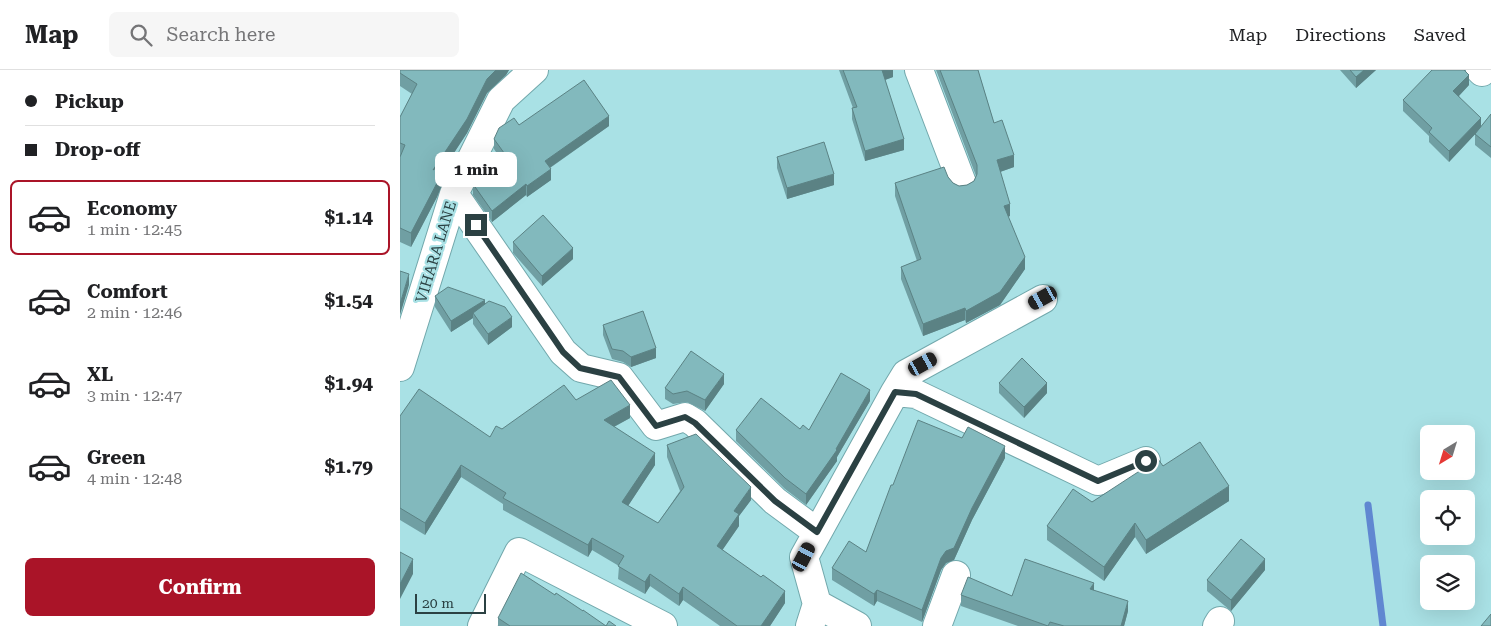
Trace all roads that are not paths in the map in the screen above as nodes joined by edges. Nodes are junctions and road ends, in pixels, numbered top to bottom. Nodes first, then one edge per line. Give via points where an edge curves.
1 (534, 70) edge
2 (919, 70) edge
3 (962, 183) dead end
4 (454, 194) junction
5 (1043, 298) dead end
6 (400, 367) edge
7 (895, 392) junction
8 (1146, 461) dead end
9 (817, 532) junction
10 (956, 576) dead end
11 (814, 615) edge
12 (482, 626) edge
13 (663, 626) edge
14 (857, 626) edge
15 (937, 626) edge

1 - 4 street, VIHARA LANE via 502,100
2 - 3 street
4 - 6 street, VIHARA LANE
4 - 9 street via 563,352 580,368 619,377 656,426 685,417 695,423 775,501
5 - 7 street via 906,374
7 - 8 street via 916,394 1098,481
7 - 9 street
9 - 11 street via 804,557
10 - 15 street
11 - 14 street
12 - 13 street via 519,552

